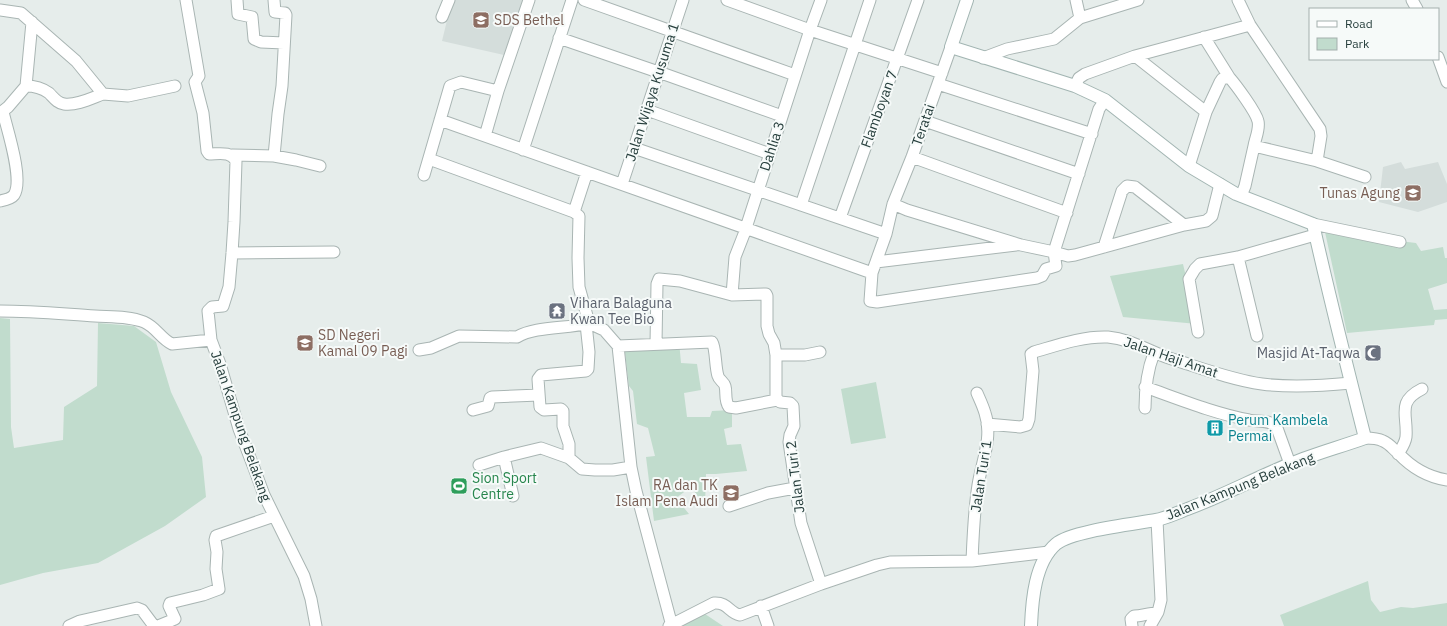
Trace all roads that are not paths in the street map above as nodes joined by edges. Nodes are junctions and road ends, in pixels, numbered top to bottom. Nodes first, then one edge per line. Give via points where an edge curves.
1 (186, 0) edge
2 (237, 0) edge
3 (274, 0) edge
4 (449, 0) edge
5 (529, 0) edge
6 (572, 0) edge
7 (584, 0) edge
8 (683, 0) edge
9 (727, 0) edge
10 (821, 0) edge
11 (870, 0) edge
12 (918, 0) edge
13 (967, 0) edge
14 (1076, 0) edge
15 (1138, 0) edge
16 (1238, 0) edge
17 (3, 6) edge
18 (442, 17) dead end
19 (1080, 18) junction
20 (32, 22) junction
21 (1250, 25) junction
22 (810, 30) junction
23 (673, 31) junction
24 (1204, 37) junction
25 (559, 38) junction
26 (284, 43) junction
27 (855, 45) junction
28 (951, 46) junction
29 (1135, 56) junction
30 (897, 58) junction
31 (983, 58) junction
32 (1439, 60) edge
33 (659, 72) junction
34 (942, 73) junction
35 (795, 75) junction
36 (1229, 77) junction
37 (1447, 82) edge
38 (938, 84) junction
39 (26, 86) junction
40 (175, 86) dead end
41 (1075, 86) junction
42 (498, 91) junction
43 (103, 94) junction
44 (1104, 100) junction
45 (646, 110) junction
46 (1, 112) edge
47 (1206, 112) junction
48 (782, 116) junction
49 (440, 120) junction
50 (925, 122) junction
51 (1092, 134) junction
52 (485, 136) junction
53 (1254, 146) junction
54 (634, 148) junction
55 (523, 150) junction
56 (770, 154) junction
57 (232, 156) junction
58 (274, 156) junction
59 (912, 157) junction
60 (429, 159) junction
61 (1317, 161) junction
62 (320, 166) dead end
63 (1189, 166) junction
64 (587, 172) junction
65 (1079, 174) junction
66 (424, 175) dead end
67 (1365, 177) dead end
68 (622, 184) junction
69 (1220, 184) junction
70 (758, 190) junction
71 (1241, 196) junction
72 (0, 201) edge
73 (801, 204) junction
74 (893, 204) junction
75 (574, 212) junction
76 (1067, 213) junction
77 (840, 218) junction
78 (1184, 225) junction
79 (746, 228) junction
80 (1314, 230) junction
81 (886, 234) junction
82 (1400, 242) dead end
83 (1021, 245) junction
84 (1104, 247) junction
85 (334, 252) dead end
86 (1054, 252) junction
87 (232, 253) junction
88 (1238, 257) junction
89 (876, 262) junction
90 (872, 273) junction
91 (732, 294) junction
92 (0, 311) edge
93 (587, 323) junction
94 (1198, 332) dead end
95 (1257, 336) dead end
96 (211, 340) junction
97 (656, 344) junction
98 (618, 346) junction
99 (419, 350) dead end
100 (820, 352) dead end
101 (776, 355) junction
102 (1153, 355) junction
103 (1351, 383) junction
104 (1145, 387) junction
105 (1422, 389) dead end
106 (977, 393) dead end
107 (539, 395) junction
108 (778, 400) junction
109 (1145, 408) dead end
110 (473, 410) dead end
111 (987, 424) junction
112 (1365, 438) junction
113 (1398, 454) junction
114 (504, 457) junction
115 (569, 458) junction
116 (1290, 464) junction
117 (479, 465) dead end
118 (631, 467) junction
119 (1447, 480) edge
120 (795, 488) junction
121 (513, 496) dead end
122 (729, 506) dead end
123 (274, 516) junction
124 (1157, 520) junction
125 (1049, 552) junction
126 (972, 562) junction
127 (821, 584) junction
128 (761, 606) junction
129 (1157, 613) junction
130 (69, 626) edge
131 (154, 626) edge
132 (158, 626) edge
133 (316, 626) edge
134 (671, 626) edge
135 (768, 626) edge
136 (1031, 626) edge
137 (1132, 626) edge
138 (1150, 626) edge

1 - 57 street via 200,76 195,82 203,113 207,151 209,154
2 - 26 street via 238,14 252,17 254,39 261,42
3 - 26 street via 275,12 286,15
4 - 18 street
5 - 42 street
6 - 25 street
7 - 23 street
8 - 23 street, Jalan Wijaya Kusuma 1
9 - 22 street
10 - 22 street, Dahlia 3
11 - 27 street
12 - 30 street, Flamboyan 7
13 - 28 street, Teratai
14 - 19 street
15 - 19 street
16 - 21 street
17 - 20 street via 21,13
19 - 31 street via 1054,39 1008,49
20 - 39 street
20 - 43 street via 76,61
21 - 24 street
21 - 61 street via 1320,129
22 - 27 street
22 - 35 street, Dahlia 3
23 - 33 street, Jalan Wijaya Kusuma 1
23 - 35 street
24 - 29 street
24 - 36 street
25 - 33 street
25 - 55 street
26 - 58 street
27 - 30 street
27 - 73 street
28 - 31 street
28 - 34 street, Teratai
29 - 41 street via 1085,74
29 - 47 street
30 - 34 street
30 - 77 street, Flamboyan 7
31 - 41 street
32 - 37 street
33 - 45 street, Jalan Wijaya Kusuma 1
33 - 48 street
34 - 38 street, Teratai
35 - 48 street, Dahlia 3
36 - 47 street via 1220,82
36 - 53 street via 1258,122
38 - 50 street, Teratai
38 - 51 street
39 - 43 street via 40,88 64,104 73,104
39 - 46 street
40 - 43 street via 128,96
41 - 44 street
42 - 49 street via 461,82 450,86
42 - 52 street
44 - 51 street
44 - 63 street
45 - 54 street, Jalan Wijaya Kusuma 1
45 - 56 street
46 - 72 street via 17,172 17,185 13,197
47 - 63 street
48 - 56 street, Dahlia 3
49 - 52 street
49 - 60 street
50 - 59 street, Teratai
50 - 65 street
51 - 65 street
52 - 55 street
53 - 61 street
53 - 71 street
54 - 68 street, Jalan Wijaya Kusuma 1
54 - 70 street
55 - 64 street
56 - 70 street, Dahlia 3
57 - 58 street
57 - 87 street via 236,161
58 - 62 street
59 - 74 street, Teratai
59 - 76 street
60 - 66 street
60 - 75 street
61 - 67 street
63 - 69 street
64 - 68 street
64 - 75 street
65 - 76 street
68 - 79 street
69 - 71 street
69 - 78 street via 1211,219
70 - 73 street
70 - 79 street, Dahlia 3
71 - 80 street
73 - 77 street
74 - 81 street, Teratai
74 - 83 street
75 - 93 street via 579,216 579,287
76 - 86 street
77 - 81 street
78 - 84 street
78 - 84 street via 1135,187 1127,186 1122,191
79 - 90 street
79 - 91 street, Dahlia 3 via 735,257
80 - 82 street
80 - 88 street
80 - 103 street
81 - 89 street, Teratai
83 - 86 street
83 - 89 street
84 - 86 street via 1068,256
85 - 87 street
86 - 90 street, Teratai via 1056,266 1046,268 1042,276 1037,278 877,302 870,301
87 - 96 street via 224,304 212,307 208,311
88 - 94 street via 1200,264 1188,279
88 - 95 street
89 - 90 street, Teratai
91 - 97 street via 680,281 659,279
91 - 101 street via 766,294 767,326
92 - 96 street, Jalan Kampung Belakang via 127,318 155,328 172,344
93 - 98 street via 604,330
93 - 99 street via 531,331 517,337 459,336 431,348
93 - 107 street via 588,369 541,375 538,379
96 - 123 street, Jalan Kampung Belakang via 239,429
97 - 98 street
97 - 108 street via 713,343 717,375 725,386 729,407
98 - 118 street
100 - 101 street
101 - 108 street
102 - 103 street, Jalan Haji Amat via 1262,384 1314,387
102 - 104 street
102 - 111 street, Jalan Haji Amat via 1136,344 1107,337 1078,339 1034,352 1031,354 1033,371 1026,425
103 - 112 street
104 - 109 street
104 - 116 street via 1217,412 1274,424
105 - 113 street via 1410,396 1405,405 1406,436
106 - 111 street, Jalan Turi 1 via 986,414
107 - 110 street via 492,396 488,406
107 - 115 street via 539,404 544,410 563,411
108 - 120 street, Jalan Turi 2 via 793,406 794,426 789,439
111 - 126 street, Jalan Turi 1 via 988,442 978,484
112 - 113 street via 1382,440
112 - 116 street, Jalan Kampung Belakang
113 - 119 street via 1426,475
114 - 115 street via 541,448
114 - 117 street
114 - 121 street
115 - 118 street via 587,470
116 - 124 street, Jalan Kampung Belakang via 1213,500
118 - 134 street
120 - 122 street via 768,493
120 - 127 street, Jalan Turi 2 via 801,523
123 - 132 street via 216,536 219,590 170,603 175,619
123 - 133 street, Jalan Kampung Belakang via 304,576
124 - 125 street, Jalan Kampung Belakang via 1068,537
124 - 129 street via 1161,600
125 - 126 street
125 - 136 street, Jalan Kampung Belakang via 1038,574
126 - 127 street via 890,562
127 - 128 street
128 - 134 street via 738,615 724,604 714,603
128 - 135 street
129 - 137 street via 1134,616 1131,619
129 - 138 street
130 - 131 street via 137,608 142,610

